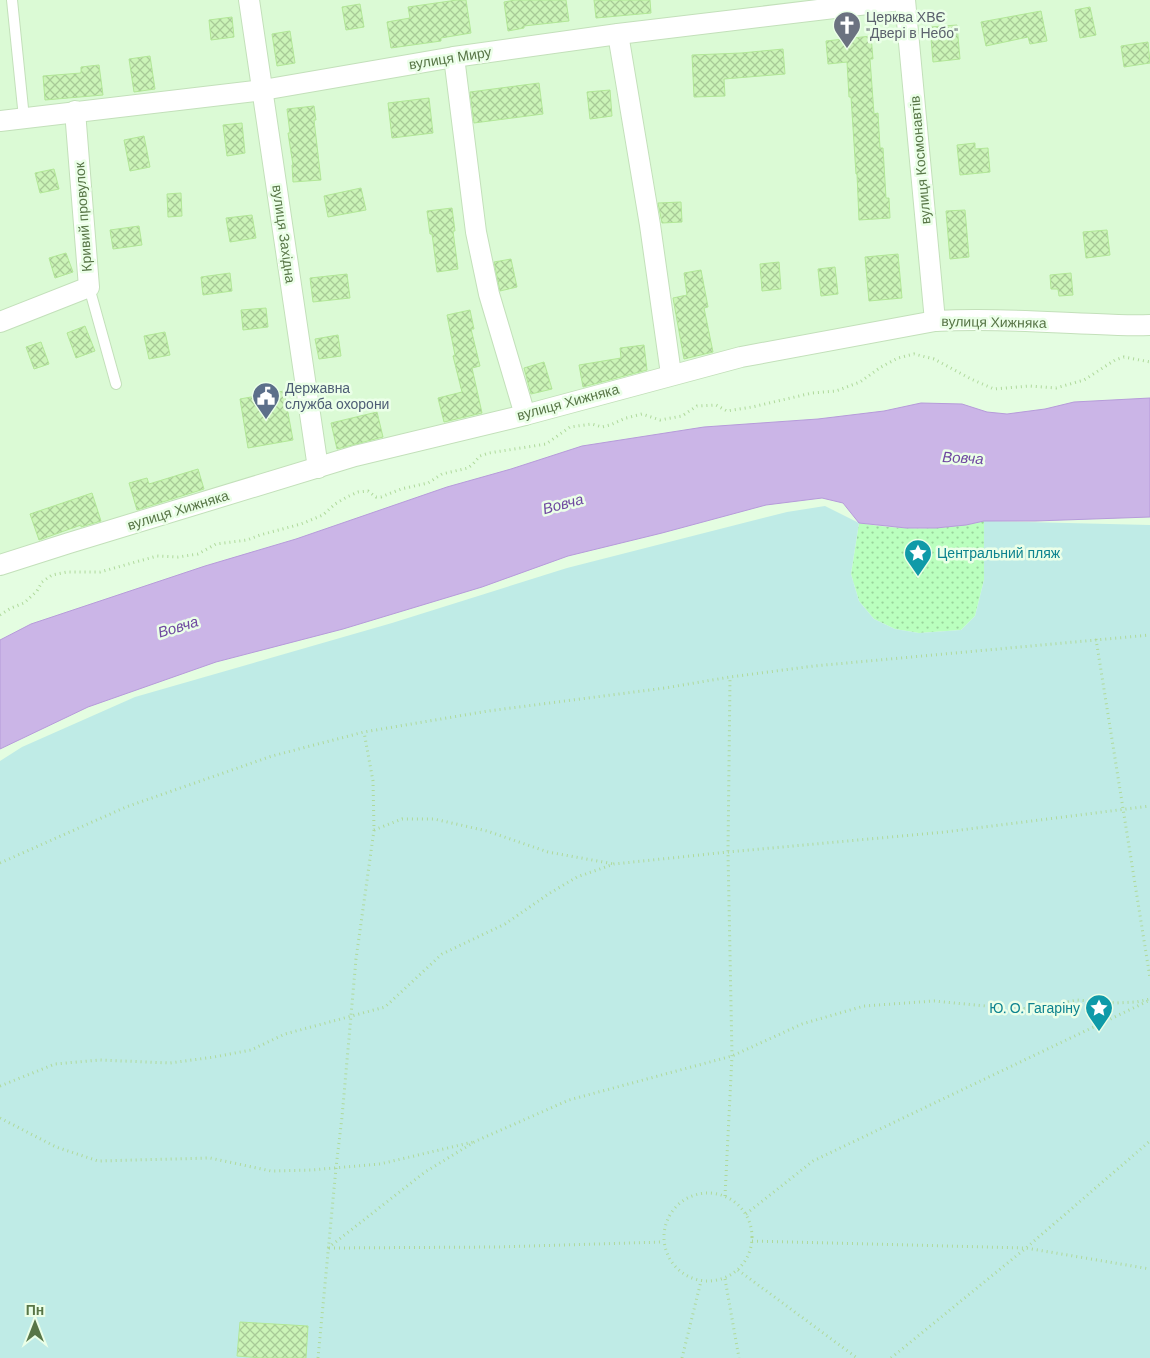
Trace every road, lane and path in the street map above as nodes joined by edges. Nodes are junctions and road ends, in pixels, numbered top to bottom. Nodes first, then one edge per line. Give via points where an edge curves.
1 (12, 0) edge
2 (249, 0) edge
3 (901, 0) edge
4 (905, 0) edge
5 (618, 34) junction
6 (454, 57) junction
7 (263, 90) junction
8 (75, 111) junction
9 (24, 118) junction
10 (0, 121) edge
11 (88, 287) junction
12 (935, 320) junction
13 (0, 322) edge
14 (1150, 325) edge
15 (1150, 362) edge
16 (671, 374) junction
17 (116, 384) dead end
18 (524, 415) junction
19 (318, 468) junction
20 (0, 565) edge
21 (0, 615) edge
22 (1150, 635) edge
23 (1096, 639) junction
24 (730, 677) junction
25 (364, 732) junction
26 (1150, 806) edge
27 (1124, 810) junction
28 (374, 830) junction
29 (728, 852) junction
30 (0, 864) edge
31 (614, 864) junction
32 (1150, 978) edge
33 (1150, 1000) edge
34 (351, 1016) junction
35 (732, 1056) junction
36 (0, 1086) edge
37 (0, 1118) edge
38 (476, 1141) junction
39 (1150, 1141) edge
40 (336, 1168) junction
41 (725, 1196) junction
42 (746, 1214) junction
43 (752, 1241) junction
44 (663, 1242) junction
45 (328, 1248) junction
46 (1026, 1248) junction
47 (1150, 1269) edge
48 (738, 1270) junction
49 (725, 1279) junction
50 (702, 1281) junction
51 (318, 1358) edge
52 (682, 1358) edge
53 (739, 1358) edge
54 (857, 1358) edge
55 (891, 1358) edge

1 - 9 lane
2 - 7 street, вулиця Західна
3 - 5 street, вулиця Миру
4 - 12 street, вулиця Космонавтів
5 - 6 street, вулиця Миру
5 - 16 street
6 - 7 street, вулиця Миру
6 - 18 street via 476,232 489,294
7 - 8 street, вулиця Миру
7 - 19 street, вулиця Західна
8 - 9 street, вулиця Миру
8 - 11 street, Кривий провулок
9 - 10 street, вулиця Миру
11 - 13 street, Кривий провулок
11 - 17 lane
12 - 14 street, вулиця Хижняка
12 - 16 street, вулиця Хижняка via 741,356
15 - 21 path via 1124,357 1084,380 1056,388 994,389 934,359 914,354 881,366 860,382 836,391 727,411 716,405 697,406 682,416 660,420 642,414 602,427 592,424 570,427 546,444 489,453 480,456 468,468 442,474 428,483 381,497 368,491 358,492 335,504 323,515 247,540 216,544 198,554 158,556 100,572 67,572 52,576 42,582 24,603
16 - 18 street, вулиця Хижняка
18 - 19 street, вулиця Хижняка
19 - 20 street, вулиця Хижняка
22 - 23 path
23 - 24 path
23 - 27 path
24 - 25 path via 488,710
24 - 29 path
25 - 28 path via 373,781
25 - 30 path via 272,756 126,806
26 - 27 path
27 - 29 path via 945,832
27 - 32 path
28 - 31 path via 402,819 434,819 487,831 548,852
28 - 34 path
29 - 31 path
29 - 35 path
31 - 34 path via 577,877 505,924 442,954 384,1007
33 - 35 path via 1116,1003 1077,1000 1032,1009 934,1001 864,1006 802,1024
33 - 42 path via 813,1161
34 - 36 path via 285,1034 251,1050 170,1063 100,1060 55,1064
34 - 40 path
35 - 38 path via 569,1100
35 - 41 path
37 - 40 path via 56,1148 98,1161 210,1158 270,1170
38 - 40 path via 380,1164
38 - 45 path via 425,1172
39 - 46 path
40 - 45 path
41 - 42 path
41 - 44 path via 695,1194 681,1201 664,1226
42 - 43 path
43 - 46 path
43 - 48 path via 750,1252
44 - 45 path
44 - 50 path via 673,1265 683,1274
45 - 51 path
46 - 47 path
46 - 55 path
48 - 49 path
48 - 54 path
49 - 50 path
49 - 53 path
50 - 52 path

